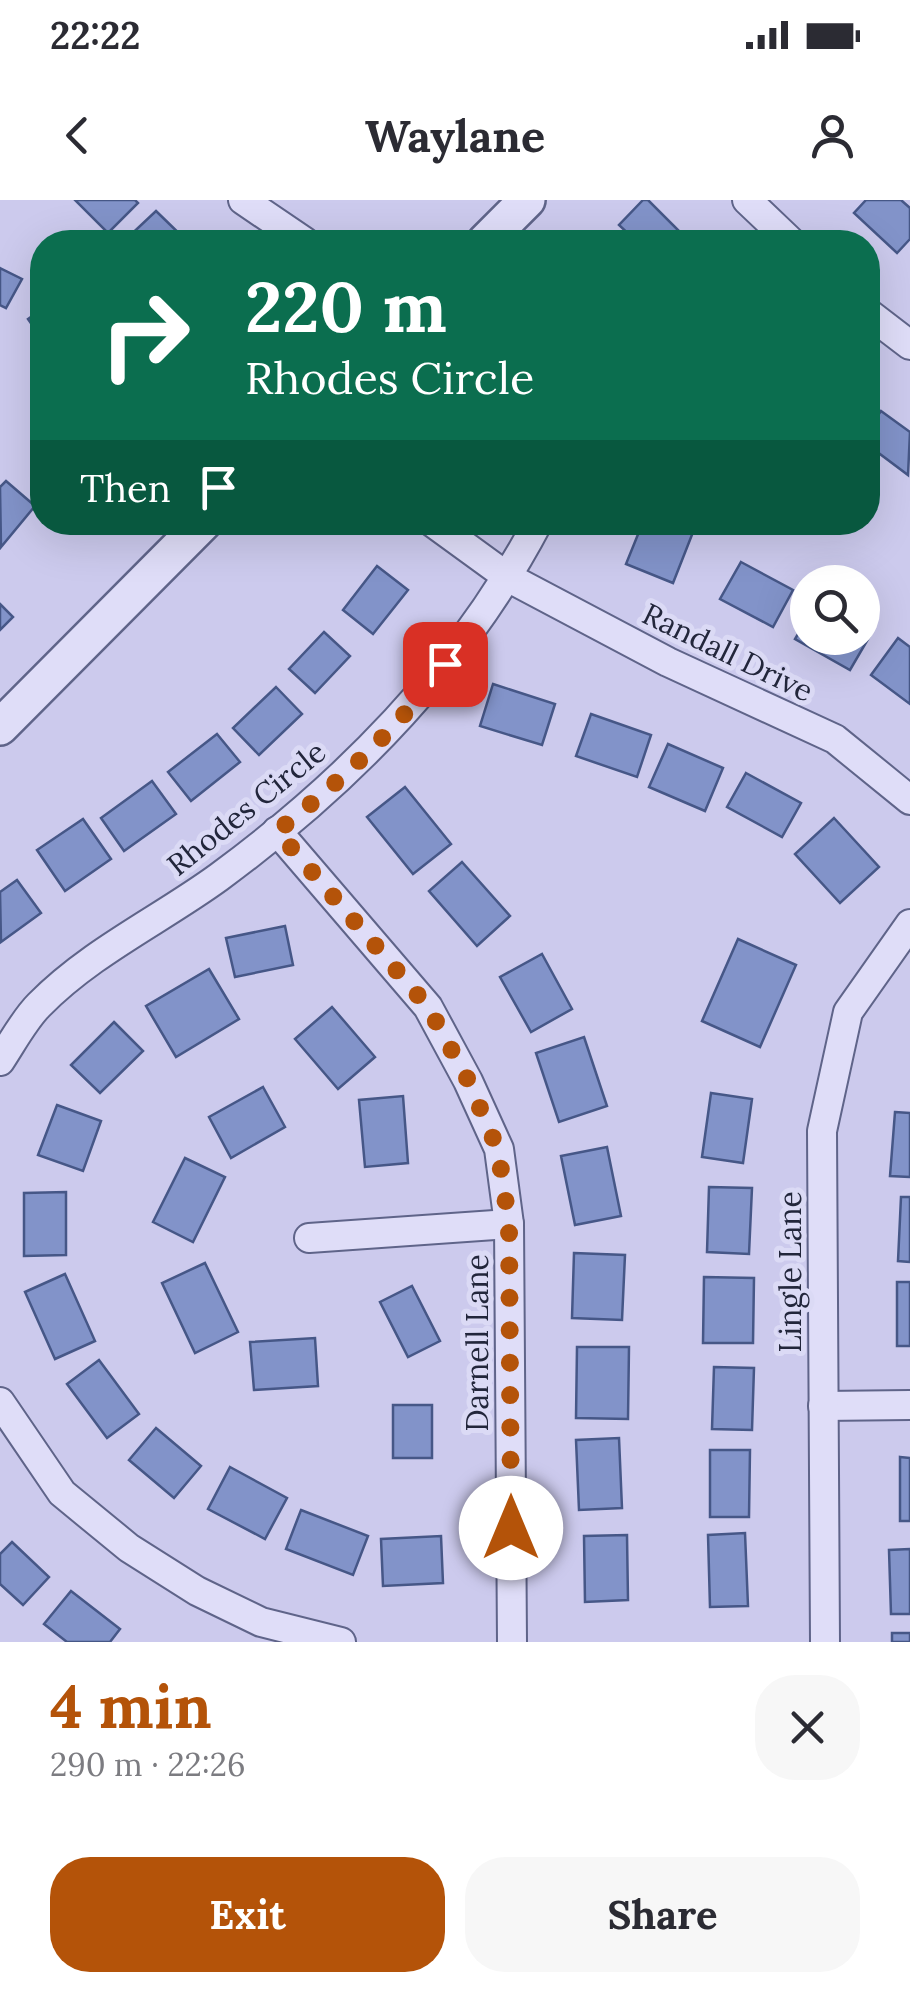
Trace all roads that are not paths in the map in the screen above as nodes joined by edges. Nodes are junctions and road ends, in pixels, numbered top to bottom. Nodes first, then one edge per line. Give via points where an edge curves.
1 (243, 200) edge
2 (527, 200) edge
3 (747, 200) edge
4 (287, 230) edge
5 (497, 230) edge
6 (778, 230) edge
7 (880, 322) edge
8 (910, 346) edge
9 (191, 535) edge
10 (450, 535) edge
11 (531, 535) edge
12 (508, 578) junction
13 (0, 727) edge
14 (910, 800) edge
15 (277, 831) junction
16 (910, 924) edge
17 (0, 1062) edge
18 (509, 1224) junction
19 (309, 1238) dead end
20 (0, 1402) edge
21 (910, 1405) edge
22 (824, 1406) junction
23 (341, 1642) edge
24 (512, 1642) edge
25 (825, 1642) edge

1 - 4 street
2 - 5 street
3 - 6 street
7 - 8 street
9 - 13 street
10 - 12 street, Randall Drive
11 - 12 street
12 - 14 street, Randall Drive via 835,739
12 - 15 street, Rhodes Circle via 430,684
15 - 17 street, Rhodes Circle via 87,964 36,1007
15 - 18 street, Darnell Lane via 428,1007 498,1150
16 - 22 street, Lingle Lane via 848,1012 822,1130
18 - 19 street, Darnell Lane
18 - 24 street, Darnell Lane
20 - 23 street via 62,1493 129,1548 196,1592 260,1622
21 - 22 street
22 - 25 street, Lingle Lane

